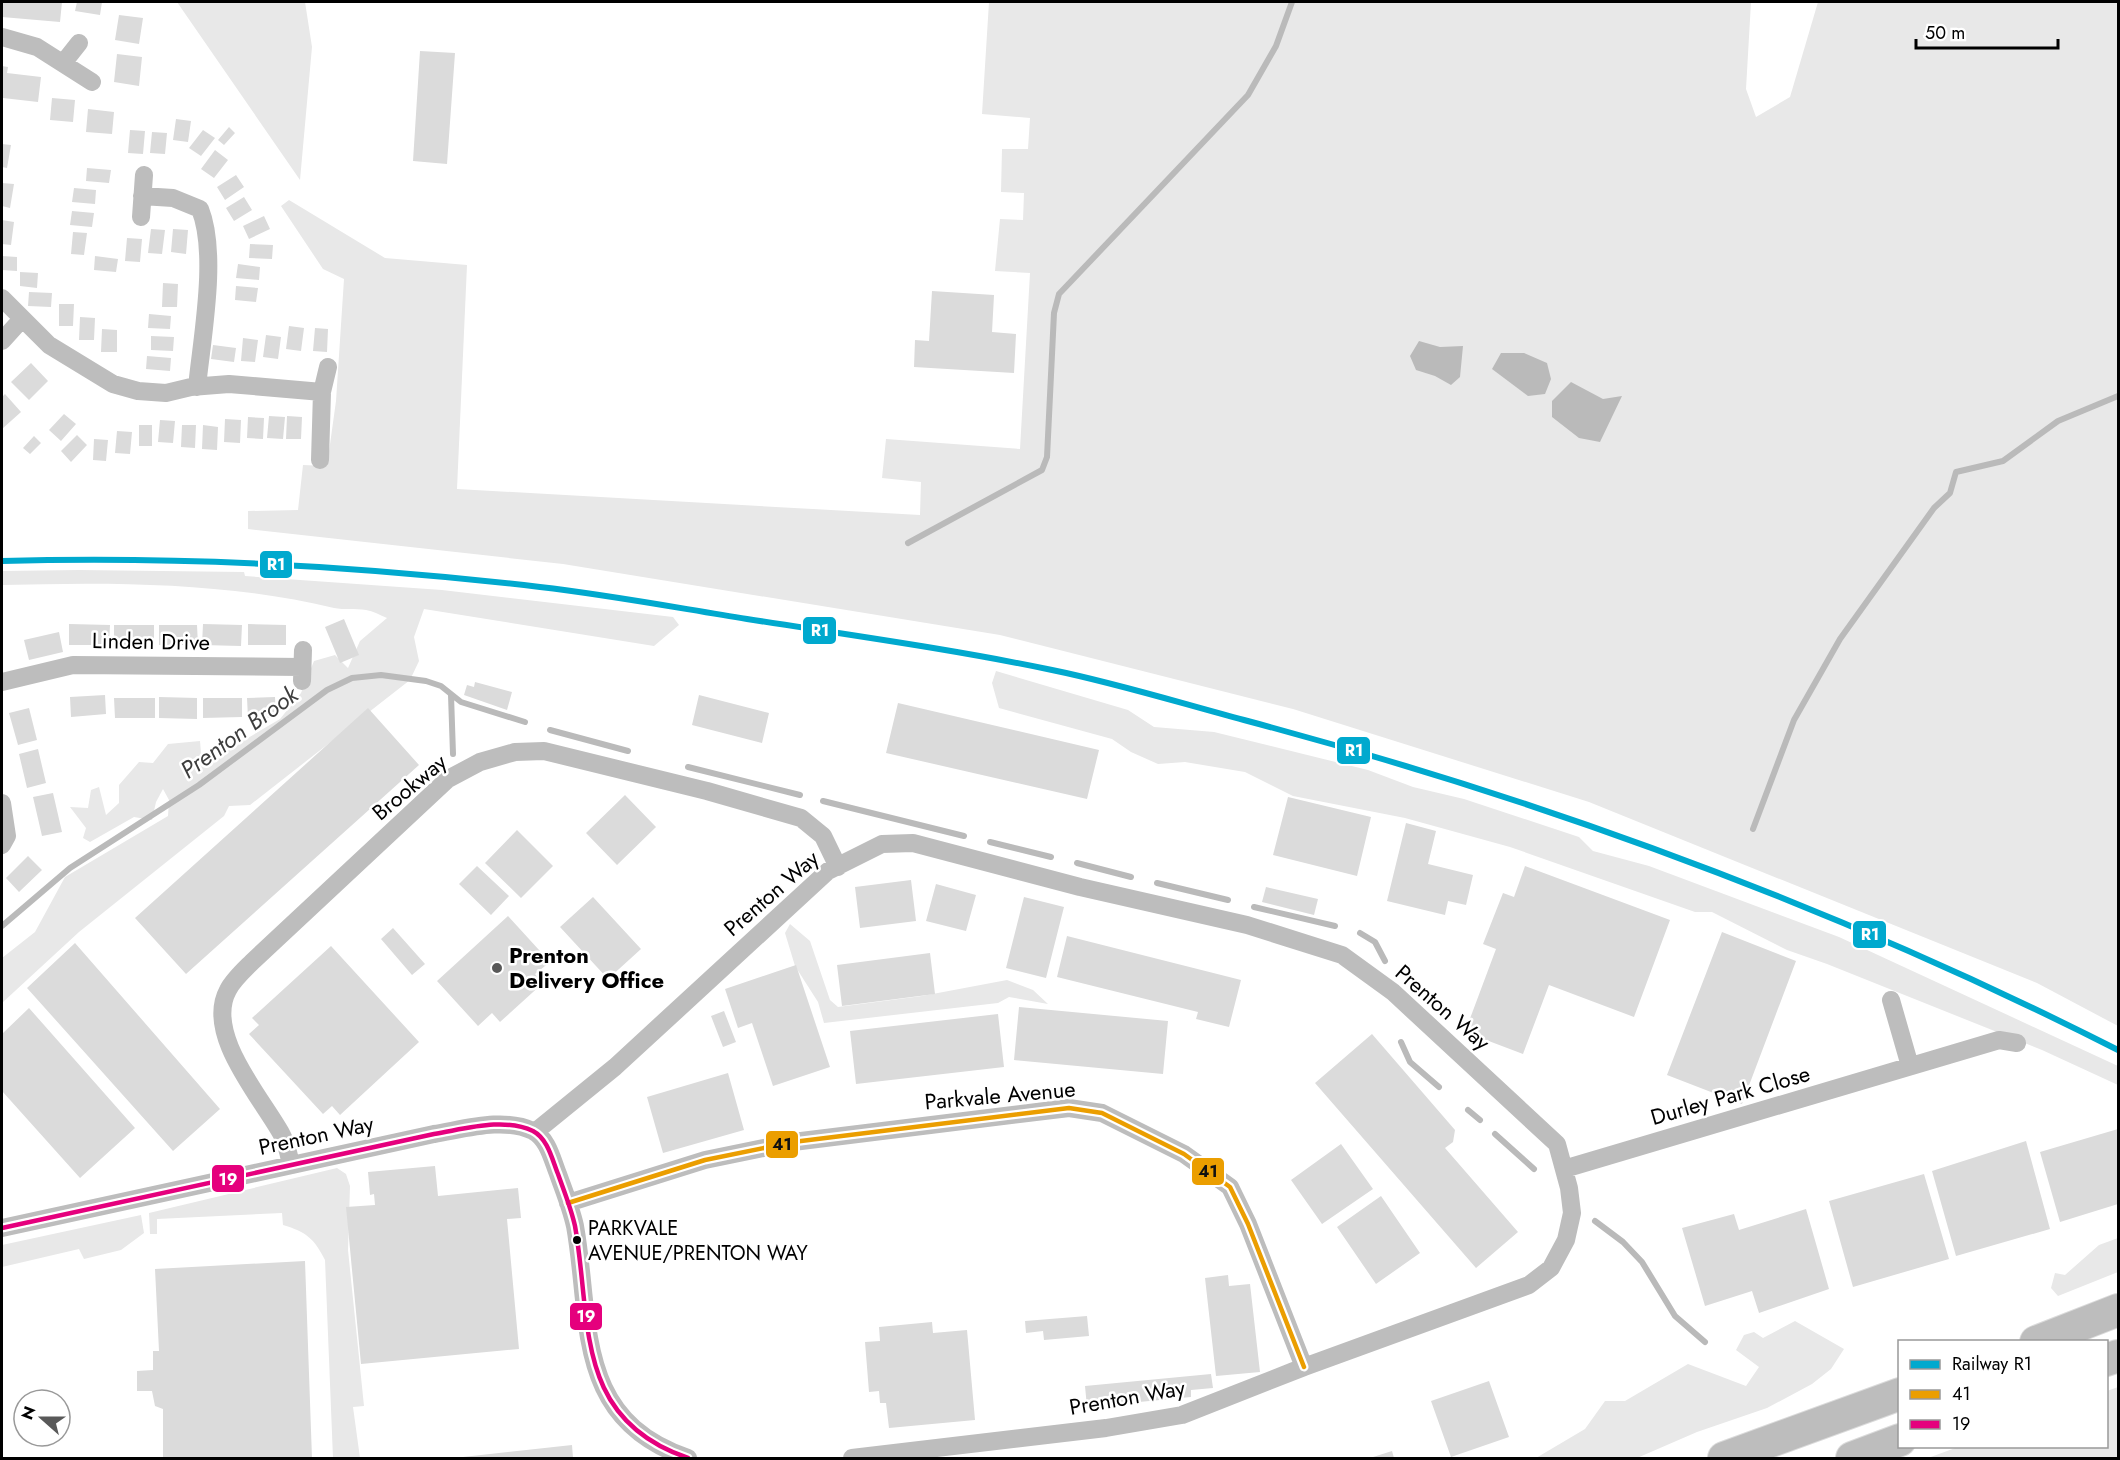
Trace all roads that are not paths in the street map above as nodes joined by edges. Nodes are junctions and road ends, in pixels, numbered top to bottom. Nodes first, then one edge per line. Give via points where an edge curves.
1 (2, 37) edge
2 (79, 43) dead end
3 (64, 62) junction
4 (92, 82) dead end
5 (144, 176) dead end
6 (142, 196) junction
7 (141, 217) dead end
8 (2, 298) edge
9 (21, 320) junction
10 (2, 340) edge
11 (328, 367) dead end
12 (197, 387) junction
13 (322, 392) junction
14 (320, 460) dead end
15 (302, 666) dead end
16 (2, 682) edge
17 (2, 803) edge
18 (2, 845) edge
19 (838, 867) junction
20 (1891, 1000) dead end
21 (2017, 1043) dead end
22 (1910, 1066) junction
23 (535, 1132) junction
24 (291, 1166) junction
25 (1564, 1169) junction
26 (568, 1203) junction
27 (2, 1228) edge
28 (2118, 1310) edge
29 (2039, 1340) edge
30 (1304, 1367) junction
31 (1898, 1394) edge
32 (1898, 1440) edge
33 (688, 1458) edge
34 (852, 1458) edge
35 (1724, 1458) edge
36 (1852, 1458) edge

1 - 3 street via 37,47
2 - 3 street
3 - 4 street
5 - 6 street
6 - 7 street
6 - 12 street via 189,203 200,208 206,225 205,300
8 - 9 street
9 - 10 street
9 - 12 street via 49,345 113,384 166,393
11 - 13 street
12 - 13 street via 229,384
13 - 14 street
15 - 16 street, Linden Drive via 73,664
17 - 18 street via 7,836
19 - 23 street, Prenton Way via 793,902 615,1067
19 - 24 street, Brookway via 823,837 801,818 544,751 515,752 448,779 252,962 228,990 223,1007 224,1029 235,1059 283,1137
19 - 25 street, Prenton Way via 882,844 914,843 1080,887 1247,925 1342,955 1393,992 1531,1118 1557,1144
20 - 22 street
21 - 22 street, Durley Park Close via 1999,1040
22 - 25 street, Durley Park Close
23 - 24 street, Prenton Way via 520,1127 487,1126
23 - 26 street via 549,1148
24 - 27 street, Prenton Way
25 - 30 street, Prenton Way via 1572,1213 1566,1240 1551,1268 1529,1285
26 - 30 street, Parkvale Avenue via 705,1160 793,1142 1068,1108 1102,1113 1184,1154 1230,1187
26 - 33 street via 590,1354 598,1376 620,1414 637,1430
28 - 29 highway
30 - 34 street, Prenton Way via 1182,1415 1106,1428
31 - 35 highway
32 - 36 highway

